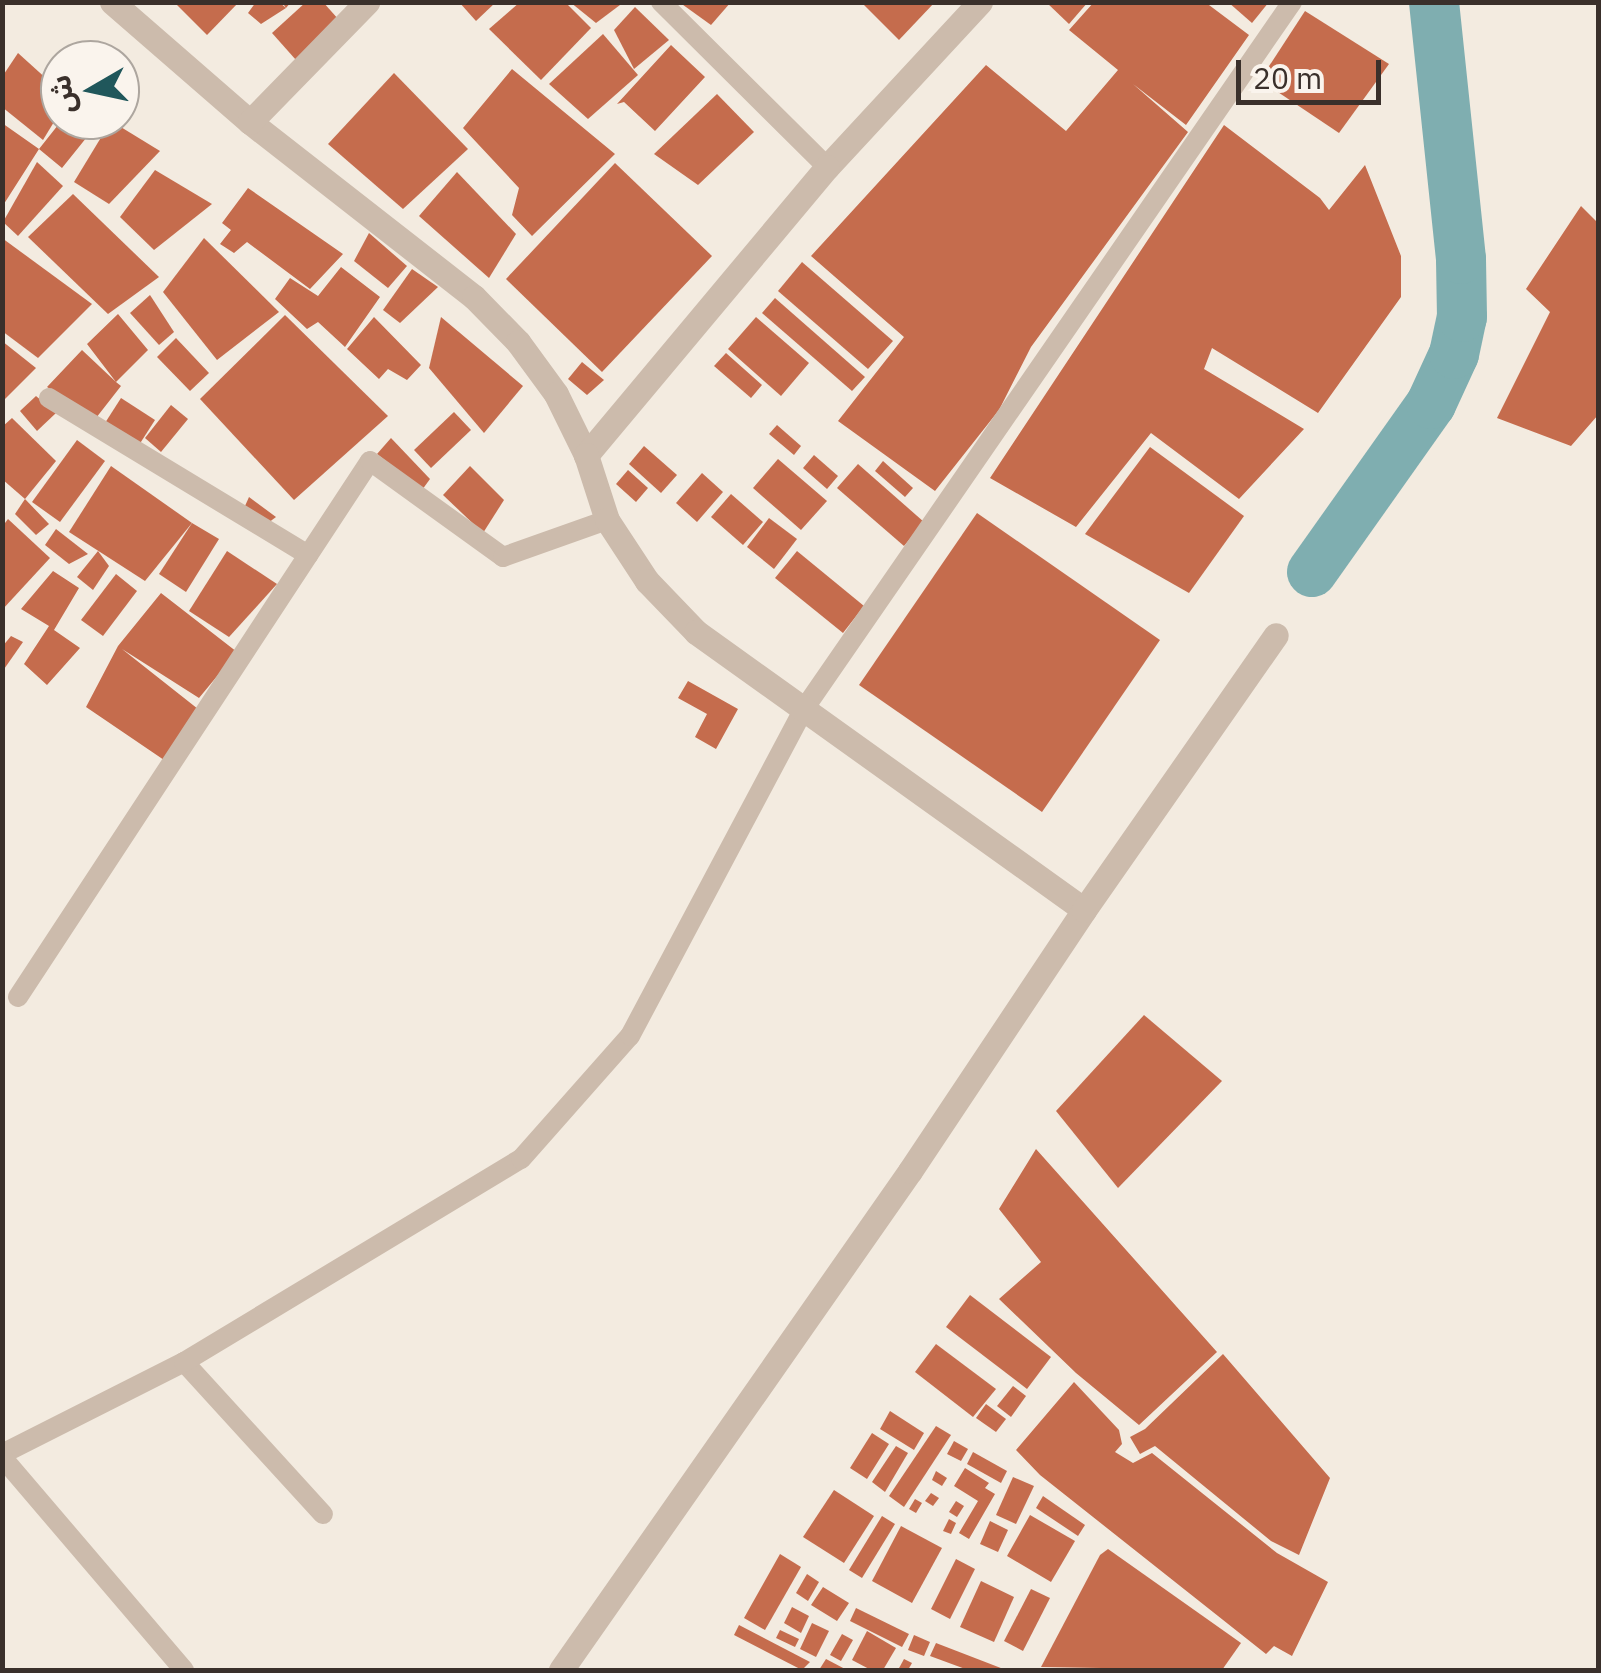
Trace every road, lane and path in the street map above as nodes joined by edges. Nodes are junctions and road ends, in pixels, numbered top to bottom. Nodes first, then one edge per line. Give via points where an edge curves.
1 (112, 2) edge
2 (367, 2) edge
3 (661, 2) edge
4 (980, 2) edge
5 (1292, 2) edge
6 (250, 122) junction
7 (827, 167) junction
8 (49, 398) dead end
9 (586, 455) junction
10 (607, 520) junction
11 (308, 555) junction
12 (1276, 635) dead end
13 (804, 710) junction
14 (1084, 910) junction
15 (18, 997) dead end
16 (184, 1362) junction
17 (2, 1456) edge
18 (323, 1514) dead end
19 (184, 1670) edge
20 (560, 1670) edge

1 - 6 street
2 - 6 street
3 - 7 lane
4 - 7 street
5 - 13 lane
6 - 9 street via 474,297 556,394
7 - 9 street
8 - 11 lane
9 - 10 street
10 - 11 lane via 503,557 370,461
10 - 13 street via 647,581 696,632
11 - 15 lane
12 - 14 street
13 - 14 street
13 - 16 lane via 630,1036 522,1159
14 - 20 street via 910,1172
16 - 17 lane
16 - 18 lane
17 - 19 lane

